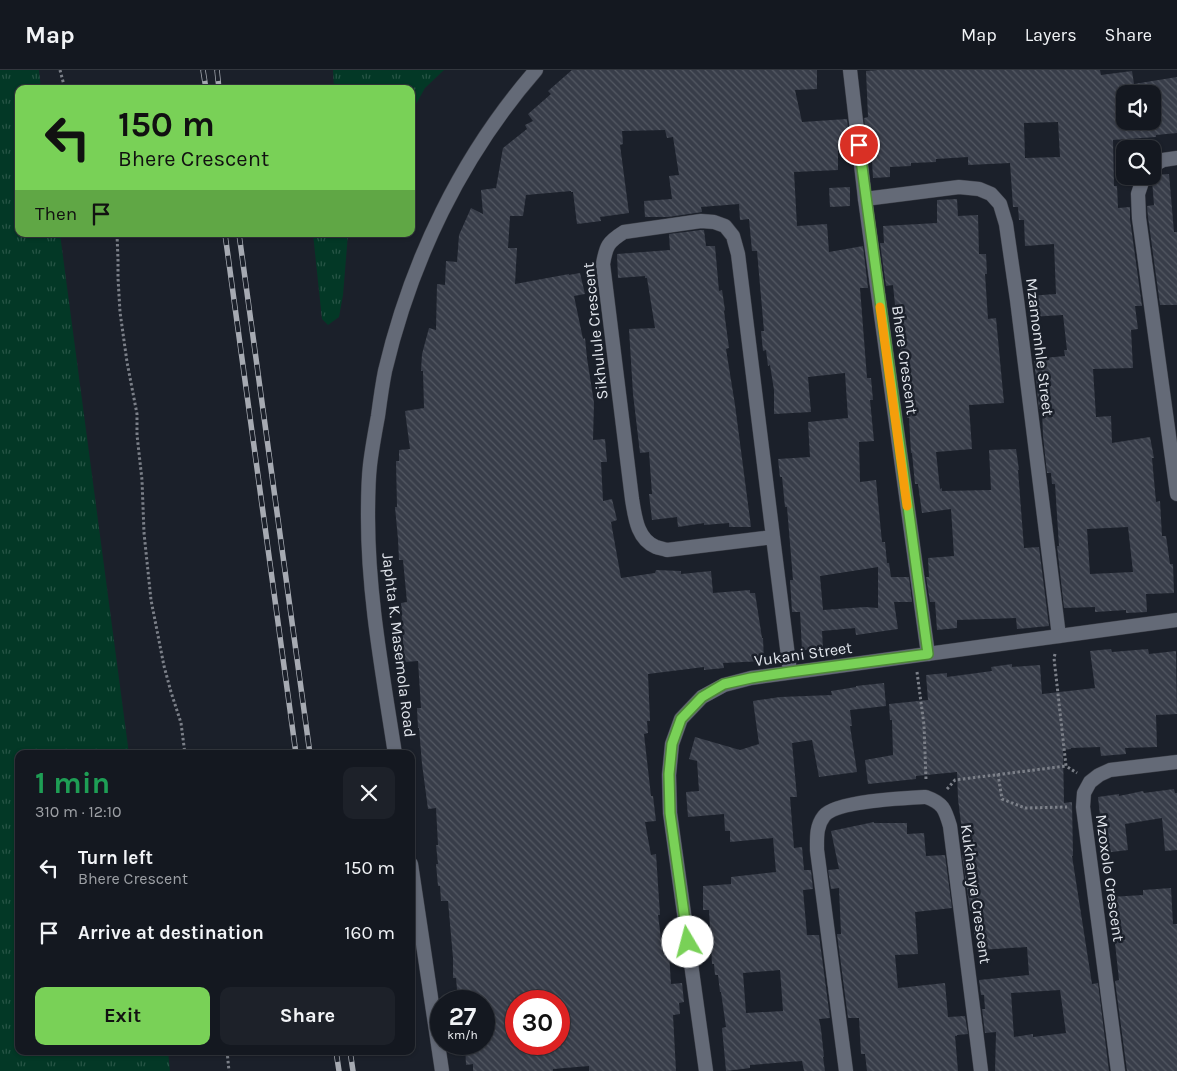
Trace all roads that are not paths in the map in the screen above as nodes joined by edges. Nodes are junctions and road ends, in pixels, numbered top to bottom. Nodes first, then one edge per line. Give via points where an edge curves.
1 (536, 70) edge
2 (850, 70) edge
3 (1177, 158) edge
4 (1161, 161) edge
5 (1141, 185) edge
6 (866, 199) junction
7 (1177, 494) edge
8 (773, 537) junction
9 (1177, 620) edge
10 (1059, 636) junction
11 (922, 655) junction
12 (790, 672) junction
13 (394, 750) edge
14 (1177, 762) edge
15 (415, 891) edge
16 (442, 1071) edge
17 (706, 1071) edge
18 (846, 1071) edge
19 (981, 1071) edge
20 (1118, 1071) edge

1 - 13 street, Japhta K. Masemola Road via 520,87 455,185 424,250 385,373 370,464 368,516 376,631
2 - 6 street, Bhere Crescent
3 - 4 street
5 - 7 street via 1139,218
6 - 10 street, Mzamomhle Street via 959,188 985,191 1000,204 1017,300
6 - 11 street, Bhere Crescent
8 - 8 street, Sikhulule Crescent via 740,263 733,236 725,226 701,221 624,232 605,250 603,264 636,524 644,540 667,550
8 - 12 street, Sikhulule Crescent
9 - 10 street, Vukani Street
10 - 11 street, Vukani Street
11 - 12 street, Vukani Street
12 - 17 street, Vukani Street via 724,684 702,697 681,719 672,744 670,813
14 - 20 street, Mzoxolo Crescent via 1110,770 1090,782 1084,793 1082,807
15 - 16 street
18 - 19 street, Kukhanya Crescent via 817,850 818,830 824,816 847,805 932,799 946,811 950,826

